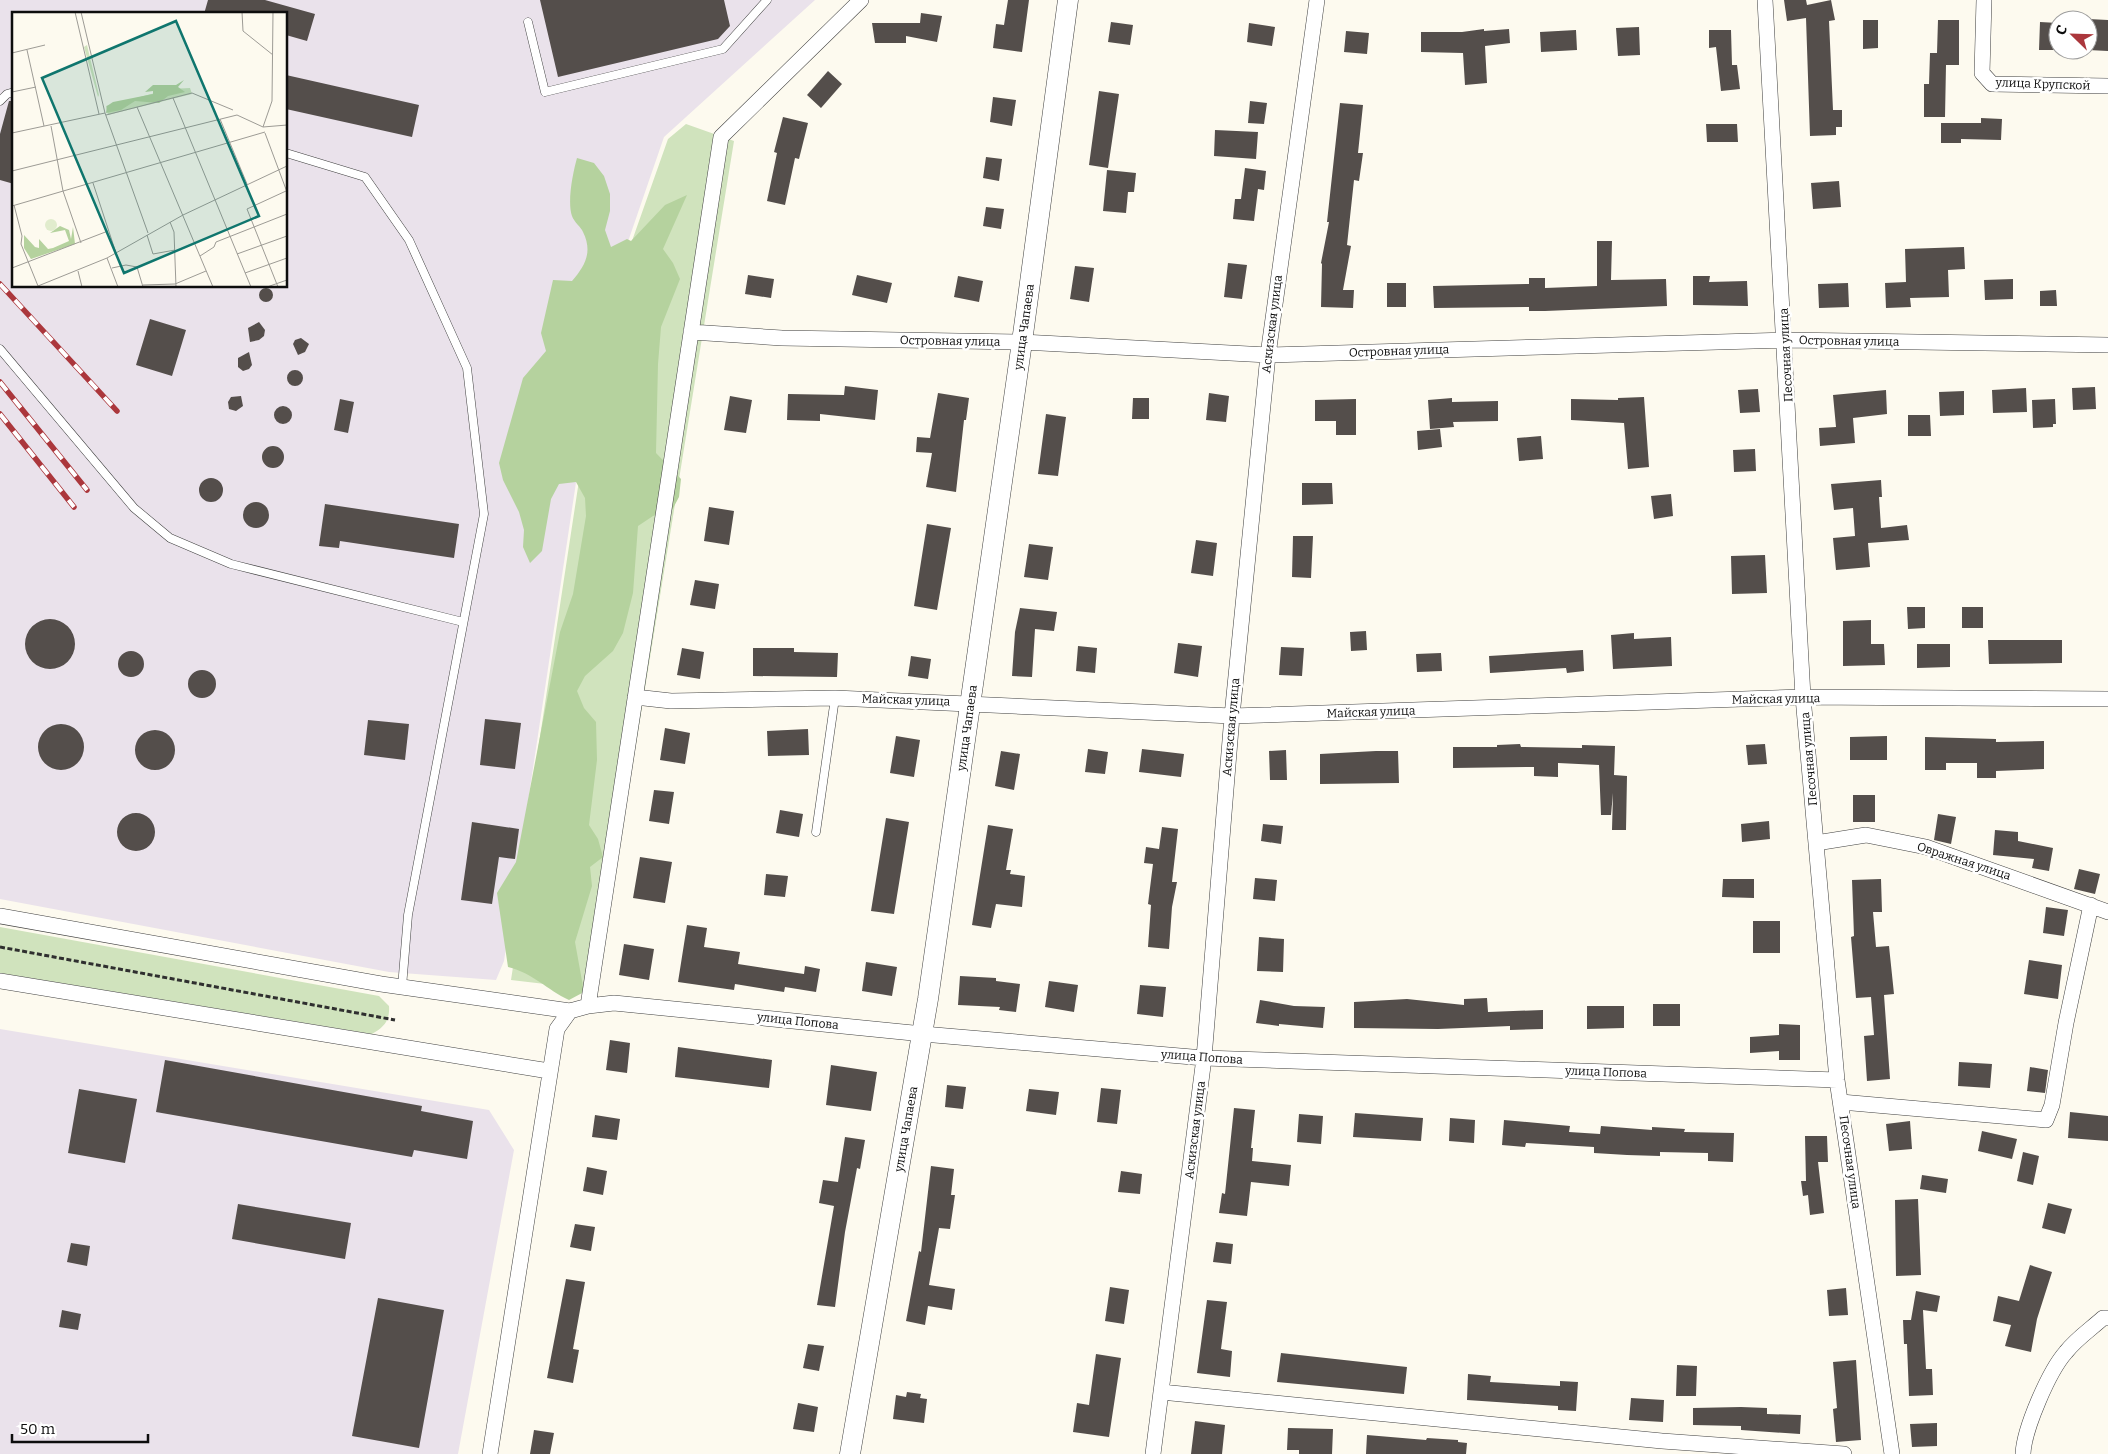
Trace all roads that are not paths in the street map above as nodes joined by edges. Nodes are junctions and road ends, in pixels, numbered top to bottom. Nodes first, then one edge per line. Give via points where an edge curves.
1 (767, 0) edge
2 (861, 0) edge
3 (1068, 0) edge
4 (1317, 0) edge
5 (1765, 0) edge
6 (1984, 0) edge
7 (528, 22) dead end
8 (2108, 86) edge
9 (12, 93) edge
10 (0, 101) edge
11 (288, 155) edge
12 (691, 332) junction
13 (1785, 340) junction
14 (1022, 342) junction
15 (2108, 345) edge
16 (0, 349) edge
17 (1268, 354) junction
18 (464, 622) junction
19 (635, 697) junction
20 (1803, 697) junction
21 (836, 698) junction
22 (2108, 699) edge
23 (971, 702) junction
24 (1232, 716) junction
25 (816, 832) dead end
26 (1816, 843) junction
27 (2091, 905) junction
28 (2108, 912) edge
29 (0, 916) edge
30 (0, 981) edge
31 (402, 987) junction
32 (588, 1006) junction
33 (570, 1011) junction
34 (923, 1034) junction
35 (1204, 1058) junction
36 (549, 1071) junction
37 (1837, 1080) junction
38 (1842, 1102) junction
39 (2108, 1318) edge
40 (1162, 1392) junction
41 (1662, 1448) edge
42 (490, 1454) edge
43 (850, 1454) edge
44 (1153, 1454) edge
45 (1844, 1454) edge
46 (1892, 1454) edge
47 (2023, 1454) edge

1 - 7 lane via 723,50 545,92
2 - 12 street via 721,136
3 - 14 street, улица Чапаева
4 - 17 street, Аскизская улица
5 - 13 street, Песочная улица
6 - 8 street, улица Крупской via 1982,72 1992,84
9 - 10 lane
11 - 18 lane via 365,177 409,240 467,368 484,514
12 - 14 street, Островная улица via 782,338
12 - 19 street
13 - 15 street, Островная улица
13 - 17 street, Островная улица
13 - 20 street, Песочная улица
14 - 17 street, Островная улица
14 - 23 street, улица Чапаева
16 - 18 lane via 134,508 170,538 231,564
17 - 24 street, Аскизская улица
18 - 31 lane via 408,915
19 - 21 street, Майская улица via 671,702
19 - 32 street
20 - 22 street, Майская улица
20 - 24 street, Майская улица
20 - 26 street, Песочная улица
21 - 23 street, Майская улица
21 - 25 lane
23 - 24 street, Майская улица
23 - 34 street, улица Чапаева
24 - 35 street, Аскизская улица
26 - 27 street, Овражная улица via 1866,835 1926,847
26 - 37 street, Песочная улица
27 - 28 street, Овражная улица
27 - 38 street via 2052,1105 2046,1120
29 - 31 street
30 - 36 street
31 - 33 street
32 - 33 street, улица Попова
32 - 34 street, улица Попова via 614,1003
33 - 36 street via 557,1029
34 - 35 street, улица Попова
34 - 43 street, улица Чапаева
35 - 37 street, улица Попова
35 - 40 street, Аскизская улица
36 - 42 street
37 - 38 street, Песочная улица
38 - 46 street, Песочная улица
39 - 47 street via 2103,1318 2065,1352 2036,1406
40 - 41 street
40 - 44 street, Аскизская улица
41 - 45 street

